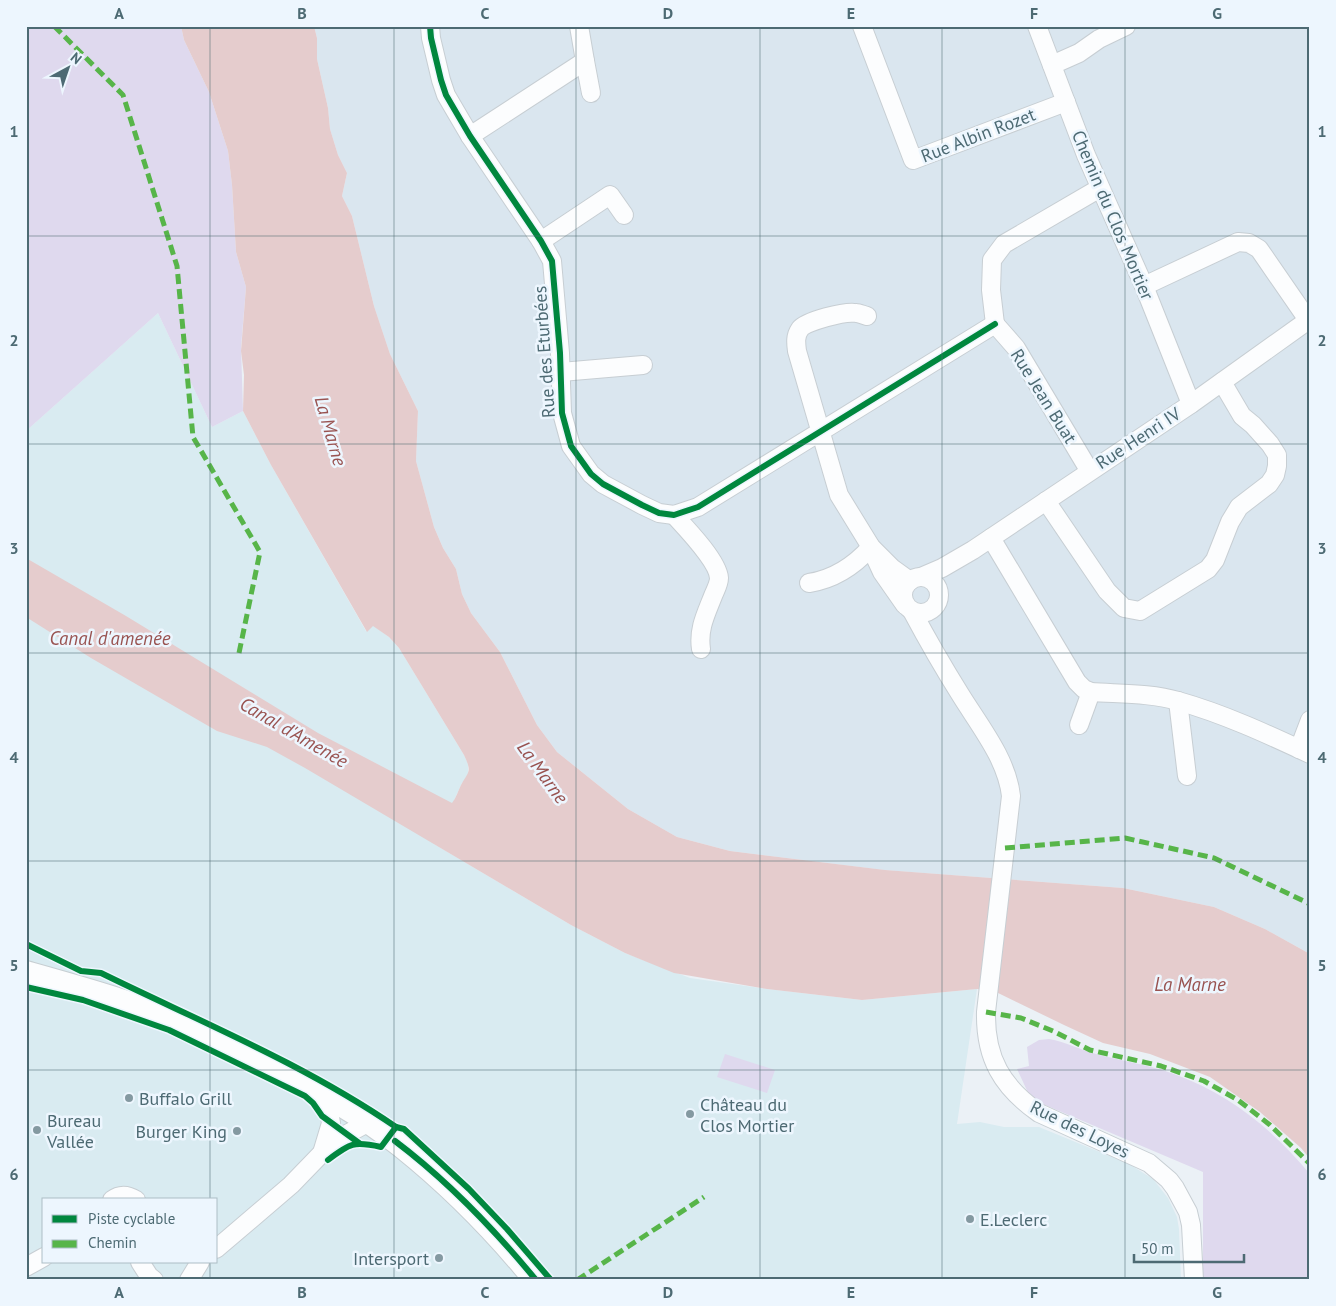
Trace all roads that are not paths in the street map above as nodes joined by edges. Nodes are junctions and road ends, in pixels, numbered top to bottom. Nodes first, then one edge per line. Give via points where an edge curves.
1 (430, 26) edge
2 (579, 26) edge
3 (862, 26) edge
4 (1037, 26) edge
5 (1126, 26) edge
6 (585, 62) junction
7 (1052, 65) junction
8 (591, 93) dead end
9 (1066, 102) junction
10 (470, 136) junction
11 (1100, 188) junction
12 (624, 215) dead end
13 (541, 240) junction
14 (1144, 286) junction
15 (867, 316) dead end
16 (1309, 320) edge
17 (995, 324) junction
18 (643, 365) dead end
19 (561, 372) junction
20 (1222, 382) junction
21 (1191, 404) junction
22 (820, 432) junction
23 (1090, 470) junction
24 (1046, 501) junction
25 (674, 515) junction
26 (991, 538) junction
27 (871, 547) junction
28 (965, 556) junction
29 (915, 579) junction
30 (810, 583) dead end
31 (938, 590) junction
32 (909, 608) junction
33 (933, 608) junction
34 (700, 649) dead end
35 (935, 652) junction
36 (1091, 692) junction
37 (1178, 701) junction
38 (1310, 720) edge
39 (1079, 725) dead end
40 (1304, 752) edge
41 (1187, 776) dead end
42 (26, 973) edge
43 (326, 1095) junction
44 (369, 1122) junction
45 (322, 1153) junction
46 (118, 1198) edge
47 (132, 1198) edge
48 (218, 1247) edge
49 (141, 1264) edge
50 (199, 1264) edge
51 (154, 1280) edge
52 (189, 1280) edge
53 (536, 1280) edge
54 (1194, 1280) edge

1 - 10 street, Rue des Eturbées via 446,95
2 - 6 street
3 - 9 street, Rue Albin Rozet via 913,160
4 - 7 street, Chemin du Clos Mortier
5 - 7 street
6 - 8 street
6 - 10 street
7 - 9 street, Chemin du Clos Mortier
9 - 11 street, Chemin du Clos Mortier
10 - 13 street, Rue des Eturbées
11 - 14 street, Chemin du Clos Mortier
11 - 17 street via 1004,244 992,260 990,290
12 - 13 street via 610,195
13 - 19 street, Rue des Eturbées via 554,271
14 - 16 street via 1238,242 1249,243 1259,249
14 - 21 street, Chemin du Clos Mortier
15 - 22 street via 846,313 808,323 796,335 797,351
16 - 20 street, Rue Henri IV
17 - 22 street
17 - 23 street, Rue Jean Buat via 1016,348
18 - 19 street
19 - 25 street, Rue des Eturbées via 566,432 571,446 591,474 642,505 659,513
20 - 21 street, Rue Henri IV
20 - 24 street via 1242,416 1277,455 1275,475 1269,484 1239,507 1208,569 1140,611 1124,608 1107,591
21 - 23 street, Rue Henri IV
22 - 25 street via 698,507
22 - 27 street via 839,495
23 - 24 street, Rue Henri IV
24 - 26 street, Rue Henri IV
25 - 34 street via 692,533 719,577 701,625
26 - 28 street, Rue Henri IV
26 - 36 street via 1077,682
27 - 29 street via 892,568
27 - 30 street via 836,576
27 - 32 street, Rue des Loyes via 882,572
28 - 29 street, Rue Henri IV
28 - 31 street, Rue Henri IV
29 - 31 street via 932,581
29 - 32 street via 903,592
31 - 33 street
32 - 33 street via 925,613
32 - 35 street, Rue des Loyes
33 - 35 street
35 - 54 street, Rue des Loyes via 1006,772 1011,796 988,992 986,1031 989,1047 1001,1076 1026,1104 1039,1113 1149,1162 1175,1188 1191,1225
36 - 37 street
36 - 39 street
37 - 40 street via 1257,729
37 - 41 street
38 - 40 street
42 - 43 main road via 138,1007 194,1029
43 - 44 main road
43 - 45 street via 331,1123
44 - 45 street
44 - 53 main road via 452,1189
45 - 48 street via 291,1185
46 - 47 street
49 - 51 street
50 - 52 street

